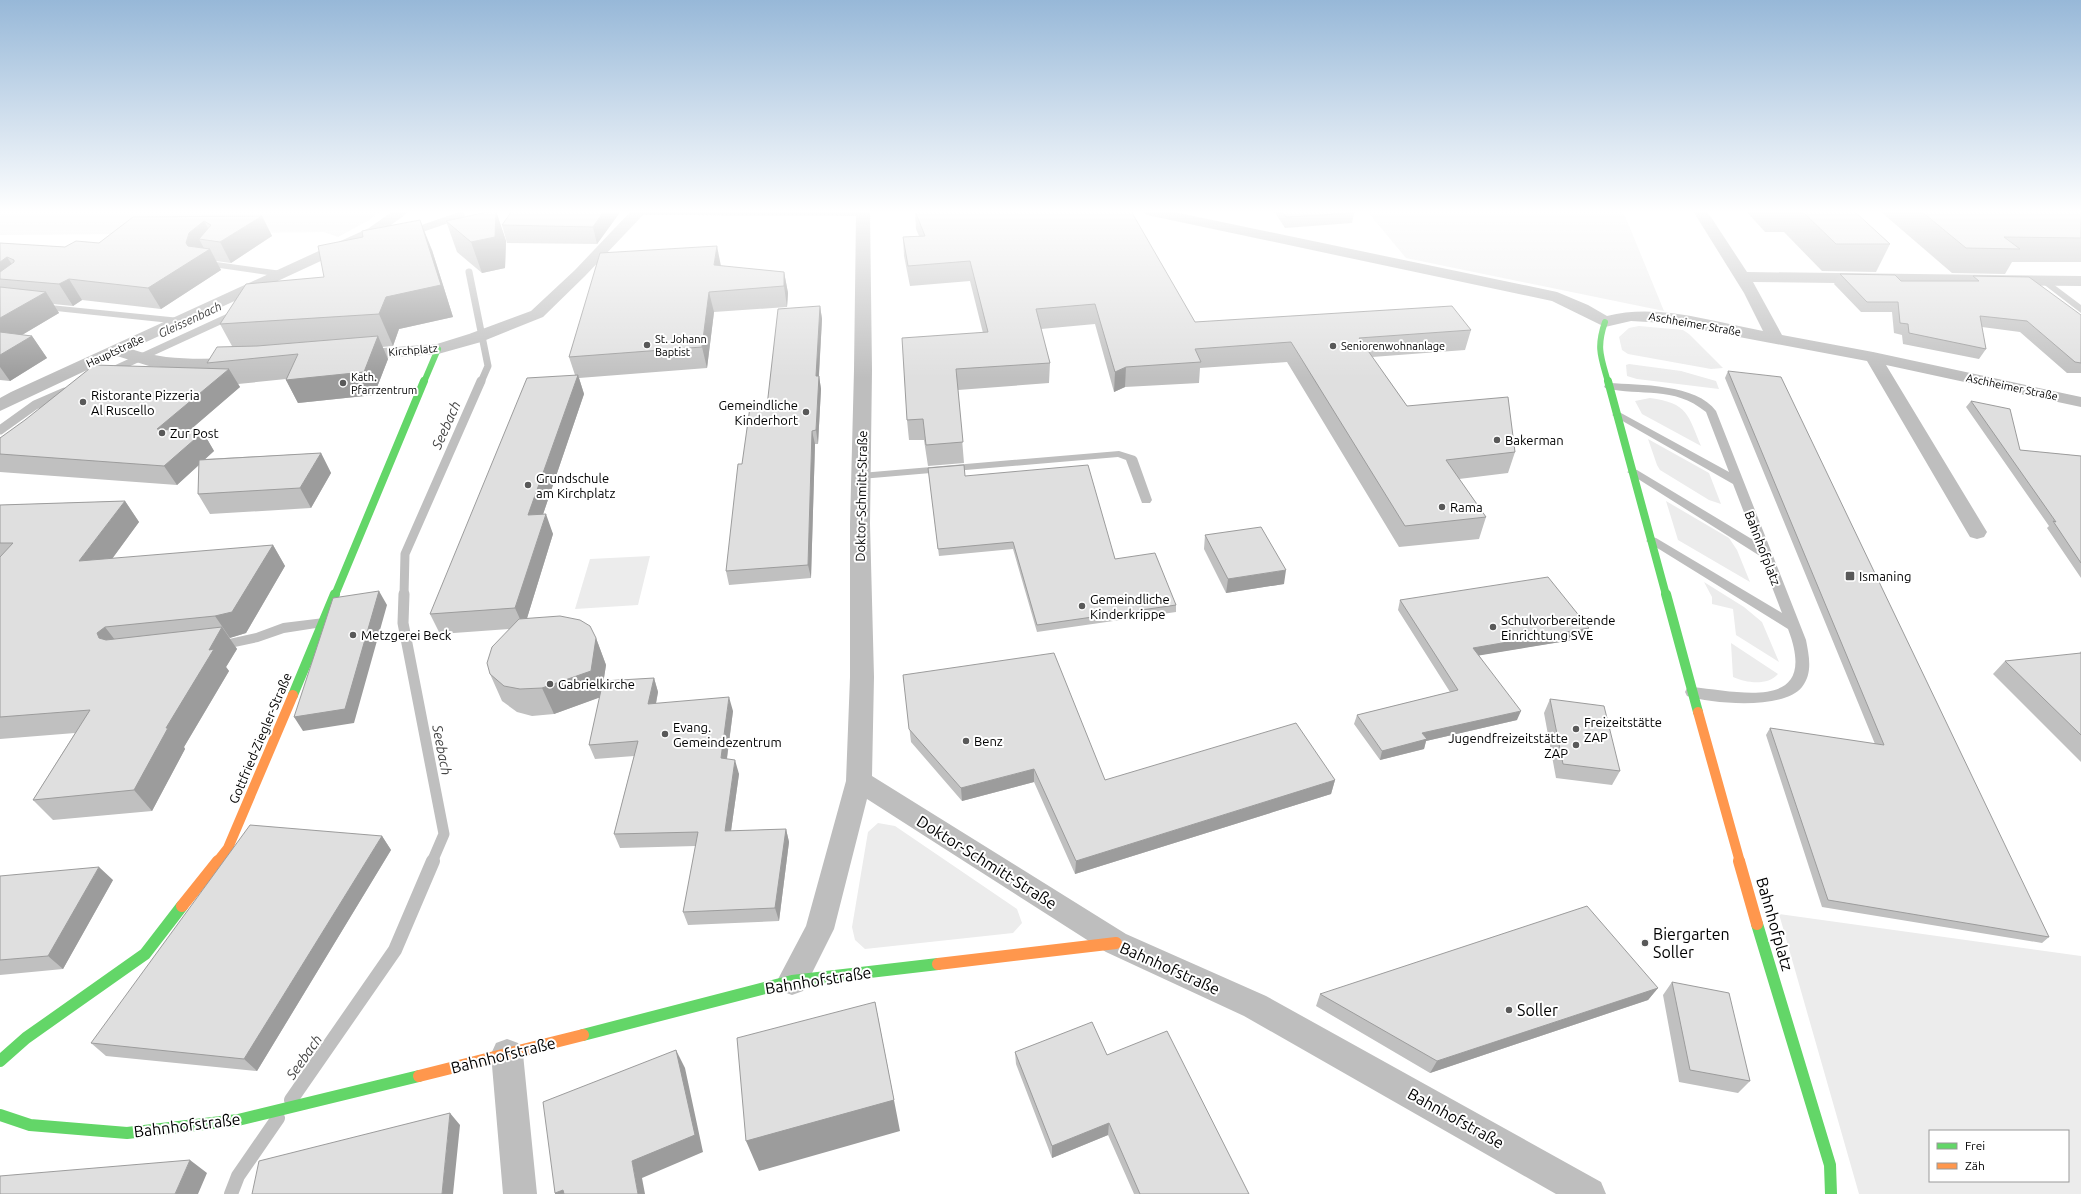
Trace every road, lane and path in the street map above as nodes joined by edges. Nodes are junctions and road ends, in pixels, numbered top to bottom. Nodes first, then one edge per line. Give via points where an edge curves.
1 (229, 267) edge
2 (298, 267) edge
3 (586, 267) edge
4 (863, 267) edge
5 (1412, 267) edge
6 (1736, 267) edge
7 (282, 274) junction
8 (1743, 277) junction
9 (2045, 281) junction
10 (2081, 281) edge
11 (31, 306) edge
12 (2081, 310) edge
13 (180, 321) junction
14 (1605, 322) junction
15 (1775, 338) junction
16 (438, 349) junction
17 (128, 355) junction
18 (338, 356) edge
19 (1873, 357) junction
20 (254, 362) edge
21 (1609, 386) junction
22 (2081, 402) edge
23 (0, 406) edge
24 (1617, 415) junction
25 (1633, 472) junction
26 (861, 476) junction
27 (1738, 482) junction
28 (1146, 500) dead end
29 (1977, 532) dead end
30 (1652, 542) junction
31 (1765, 553) junction
32 (324, 623) junction
33 (1794, 626) junction
34 (206, 646) edge
35 (1692, 692) junction
36 (858, 781) junction
37 (1116, 943) junction
38 (792, 981) junction
39 (507, 1054) junction
40 (0, 1061) edge
41 (0, 1115) edge
42 (520, 1194) edge
43 (1589, 1194) edge
44 (1832, 1194) edge

1 - 7 lane
2 - 7 street, Hauptstraße
3 - 16 street, Kirchplatz via 537,314 493,332
4 - 26 street, Doktor-Schmitt-Straße
5 - 14 street via 1557,297
6 - 8 street
7 - 13 street, Hauptstraße
8 - 9 street
8 - 15 street
9 - 10 street
9 - 12 lane
11 - 13 lane
13 - 17 street, Hauptstraße
14 - 15 street, Aschheimer Straße via 1622,316 1659,317
14 - 21 street, Bahnhofplatz via 1599,333 1600,354
15 - 19 street, Aschheimer Straße
16 - 18 street, Kirchplatz
16 - 32 street, Gottfried-Ziegler-Straße
17 - 20 street via 188,364
17 - 23 street, Hauptstraße via 17,396
19 - 22 street, Aschheimer Straße
19 - 29 street
21 - 24 street, Bahnhofplatz
21 - 27 lane, Bahnhofplatz via 1682,395 1706,406 1711,411
24 - 25 street, Bahnhofplatz
24 - 27 lane
25 - 30 street, Bahnhofplatz
25 - 31 lane
26 - 28 lane via 1119,454 1131,458
26 - 36 street, Doktor-Schmitt-Straße via 862,677
27 - 31 lane, Bahnhofplatz
30 - 33 lane
30 - 35 street, Bahnhofplatz
31 - 33 lane, Bahnhofplatz
32 - 34 lane via 283,628 230,644
32 - 40 street, Gottfried-Ziegler-Straße via 228,848 145,954 26,1038
33 - 35 lane, Bahnhofplatz via 1802,657 1802,672 1796,686 1781,696 1760,699
35 - 44 street, Bahnhofplatz via 1749,897 1830,1164
36 - 37 street, Doktor-Schmitt-Straße
36 - 38 street, Doktor-Schmitt-Straße via 820,929
37 - 38 street, Bahnhofstraße
37 - 43 street, Bahnhofstraße via 1255,1006
38 - 39 street, Bahnhofstraße
39 - 41 street, Bahnhofstraße via 250,1117 127,1133 30,1125
39 - 42 street

